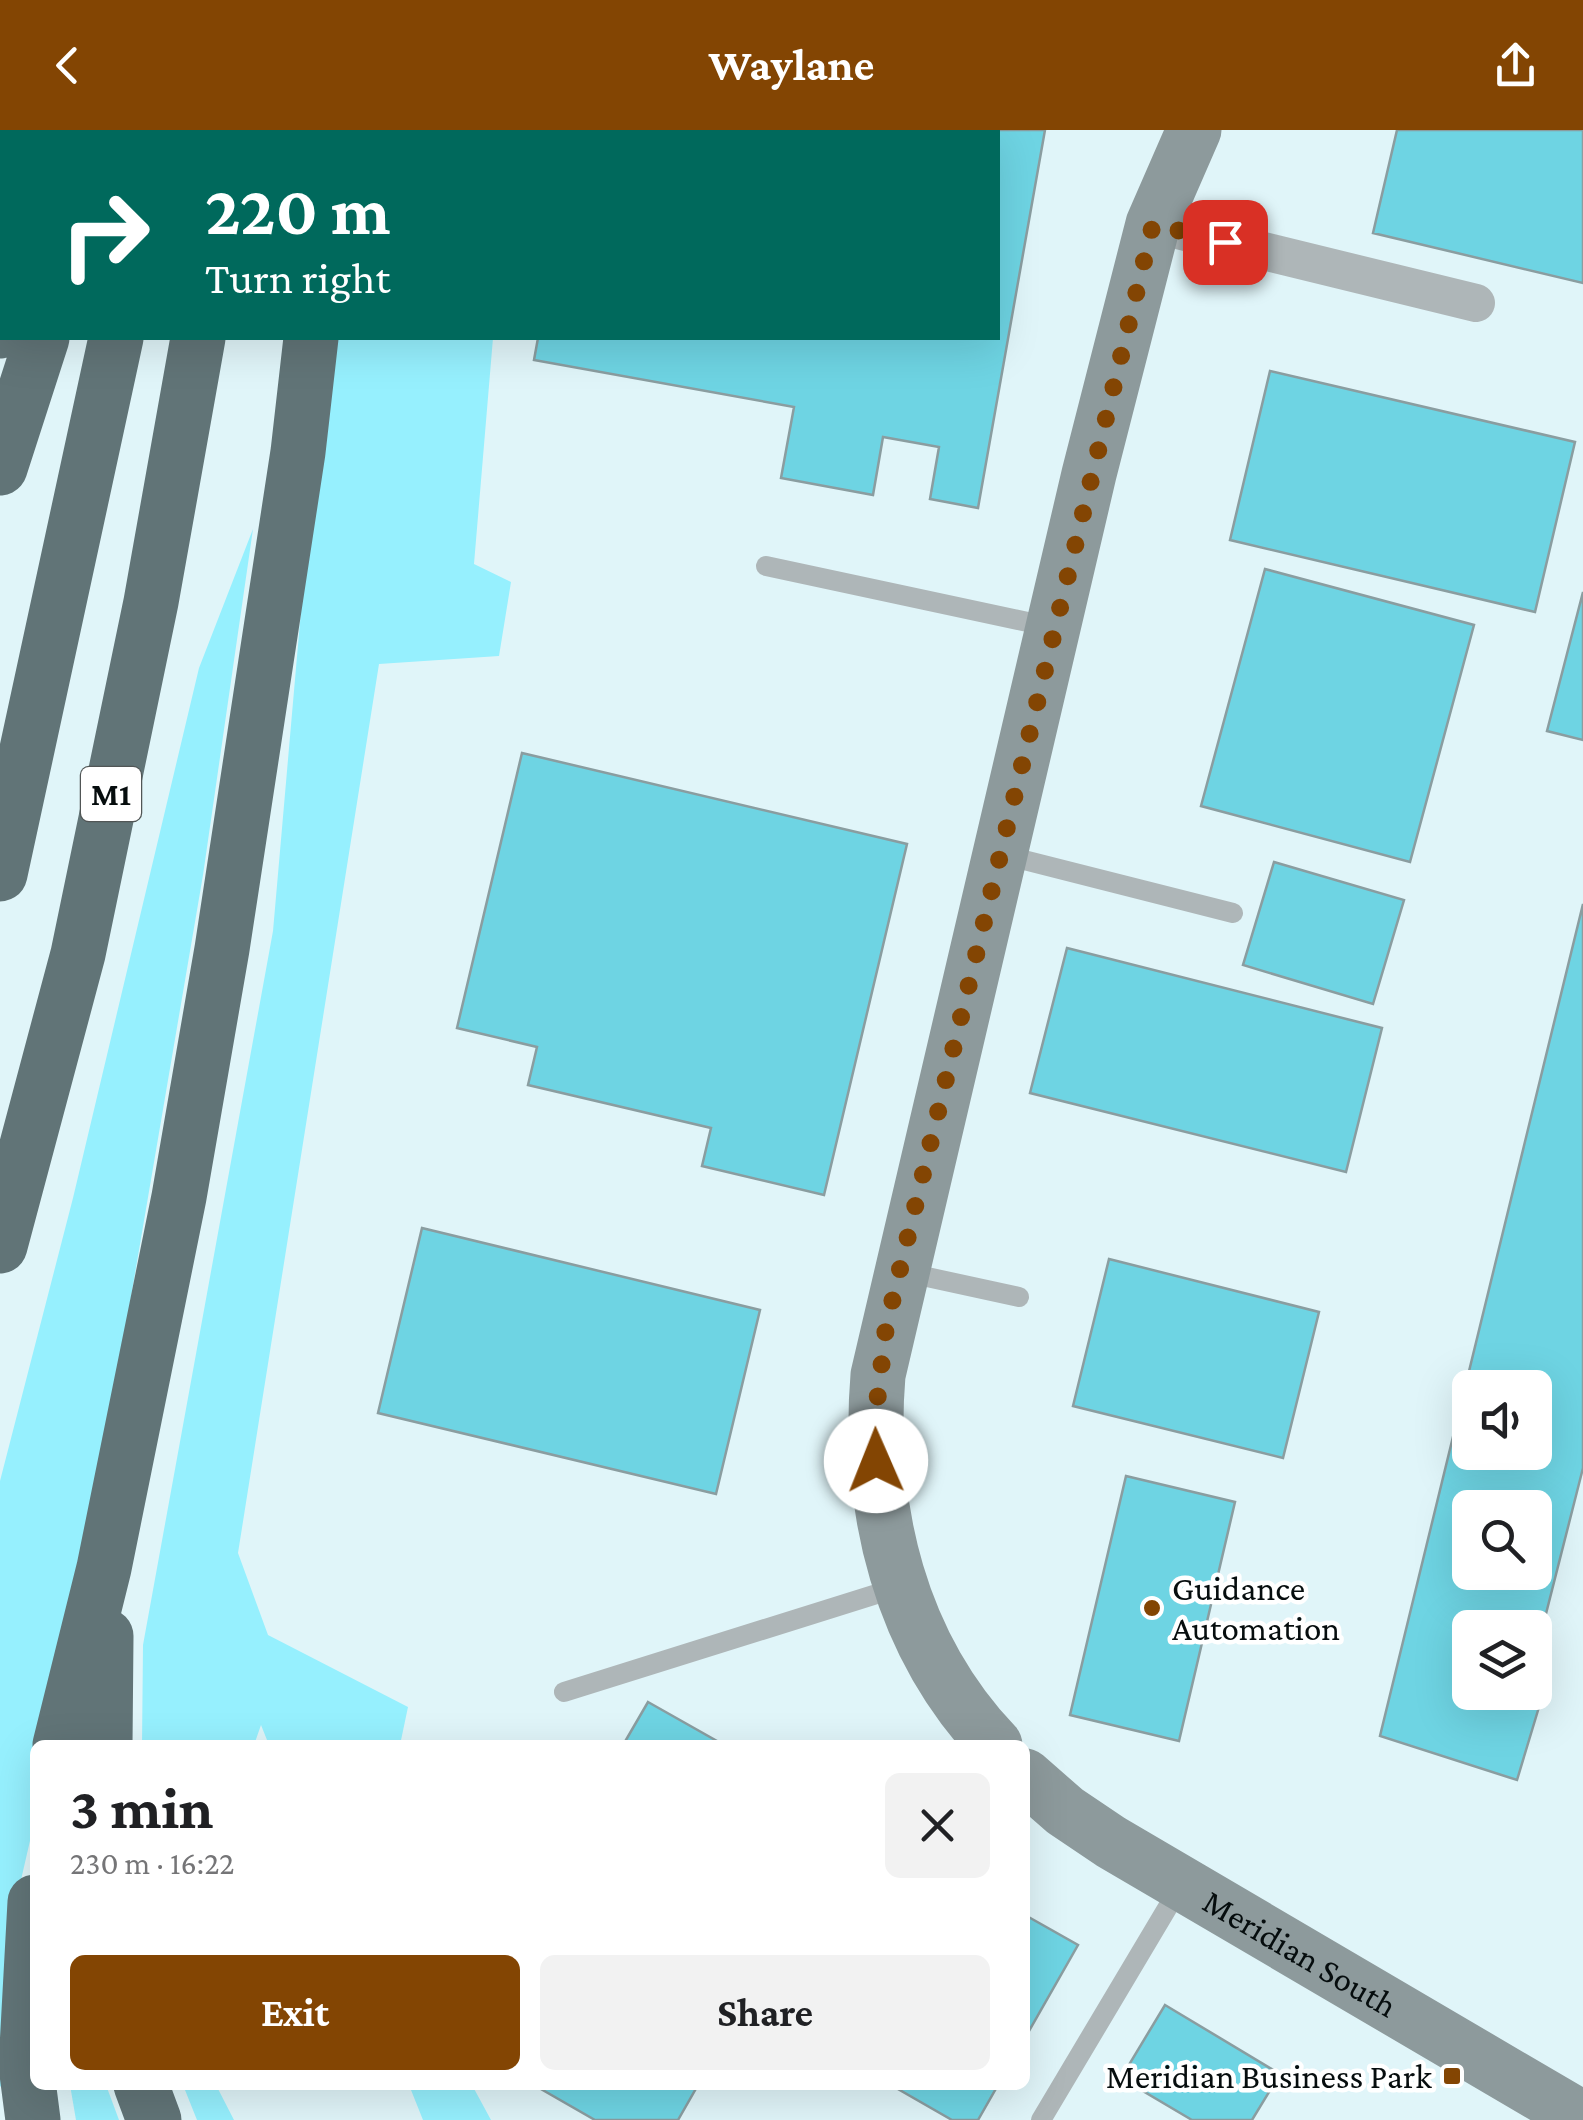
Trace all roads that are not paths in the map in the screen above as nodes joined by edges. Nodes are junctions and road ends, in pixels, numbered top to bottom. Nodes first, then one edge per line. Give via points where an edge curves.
1 (1194, 130) edge
2 (1153, 224) junction
3 (1476, 303) dead end
4 (41, 340) edge
5 (116, 340) edge
6 (198, 340) edge
7 (282, 340) edge
8 (311, 340) edge
9 (0, 468) edge
10 (766, 566) dead end
11 (270, 622) junction
12 (1053, 628) junction
13 (998, 854) junction
14 (0, 874) edge
15 (1233, 913) dead end
16 (0, 1246) edge
17 (900, 1271) junction
18 (1019, 1297) dead end
19 (104, 1568) junction
20 (899, 1587) junction
21 (564, 1692) dead end
22 (61, 1740) edge
23 (105, 1740) edge
24 (992, 1740) edge
25 (1030, 1780) edge
26 (1182, 1883) junction
27 (30, 1993) edge
28 (143, 2090) edge
29 (1583, 2119) edge
30 (33, 2120) edge
31 (154, 2120) edge
32 (1041, 2120) edge

1 - 2 street
2 - 3 street
2 - 12 street
4 - 9 highway
5 - 14 highway
6 - 16 highway, M1 via 78,954
7 - 11 highway
8 - 11 highway
10 - 12 lane
11 - 19 highway via 186,1159
12 - 13 street
13 - 15 lane
13 - 17 street
17 - 18 lane
17 - 20 street via 874,1428 883,1521
19 - 22 highway
19 - 23 highway
20 - 21 lane
20 - 24 street via 928,1648
25 - 26 street, Meridian South via 1064,1811
26 - 29 street, Meridian South
26 - 32 lane
27 - 30 highway via 26,2066
28 - 31 highway

